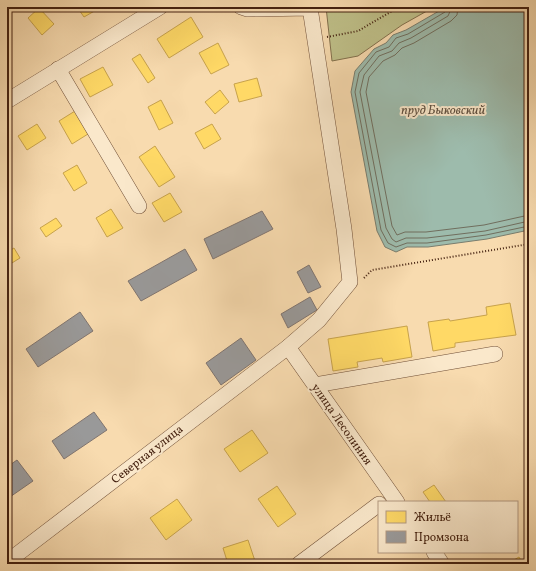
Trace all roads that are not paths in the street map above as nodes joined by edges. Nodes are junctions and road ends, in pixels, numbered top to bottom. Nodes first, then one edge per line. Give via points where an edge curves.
1 (160, 7) edge
2 (241, 7) edge
3 (58, 69) junction
4 (7, 100) edge
5 (139, 206) dead end
6 (288, 347) junction
7 (495, 354) dead end
8 (315, 385) junction
9 (390, 500) edge
10 (378, 505) edge
11 (435, 553) edge
12 (7, 562) edge
13 (299, 564) edge
14 (442, 564) edge

1 - 3 street
2 - 6 street, Северная улица via 310,8 344,229 350,282 319,320
3 - 4 street
3 - 5 street
6 - 8 street, улица Лесолиния
6 - 12 street, Северная улица
7 - 8 street
8 - 9 street, улица Лесолиния
10 - 13 street
11 - 14 street

